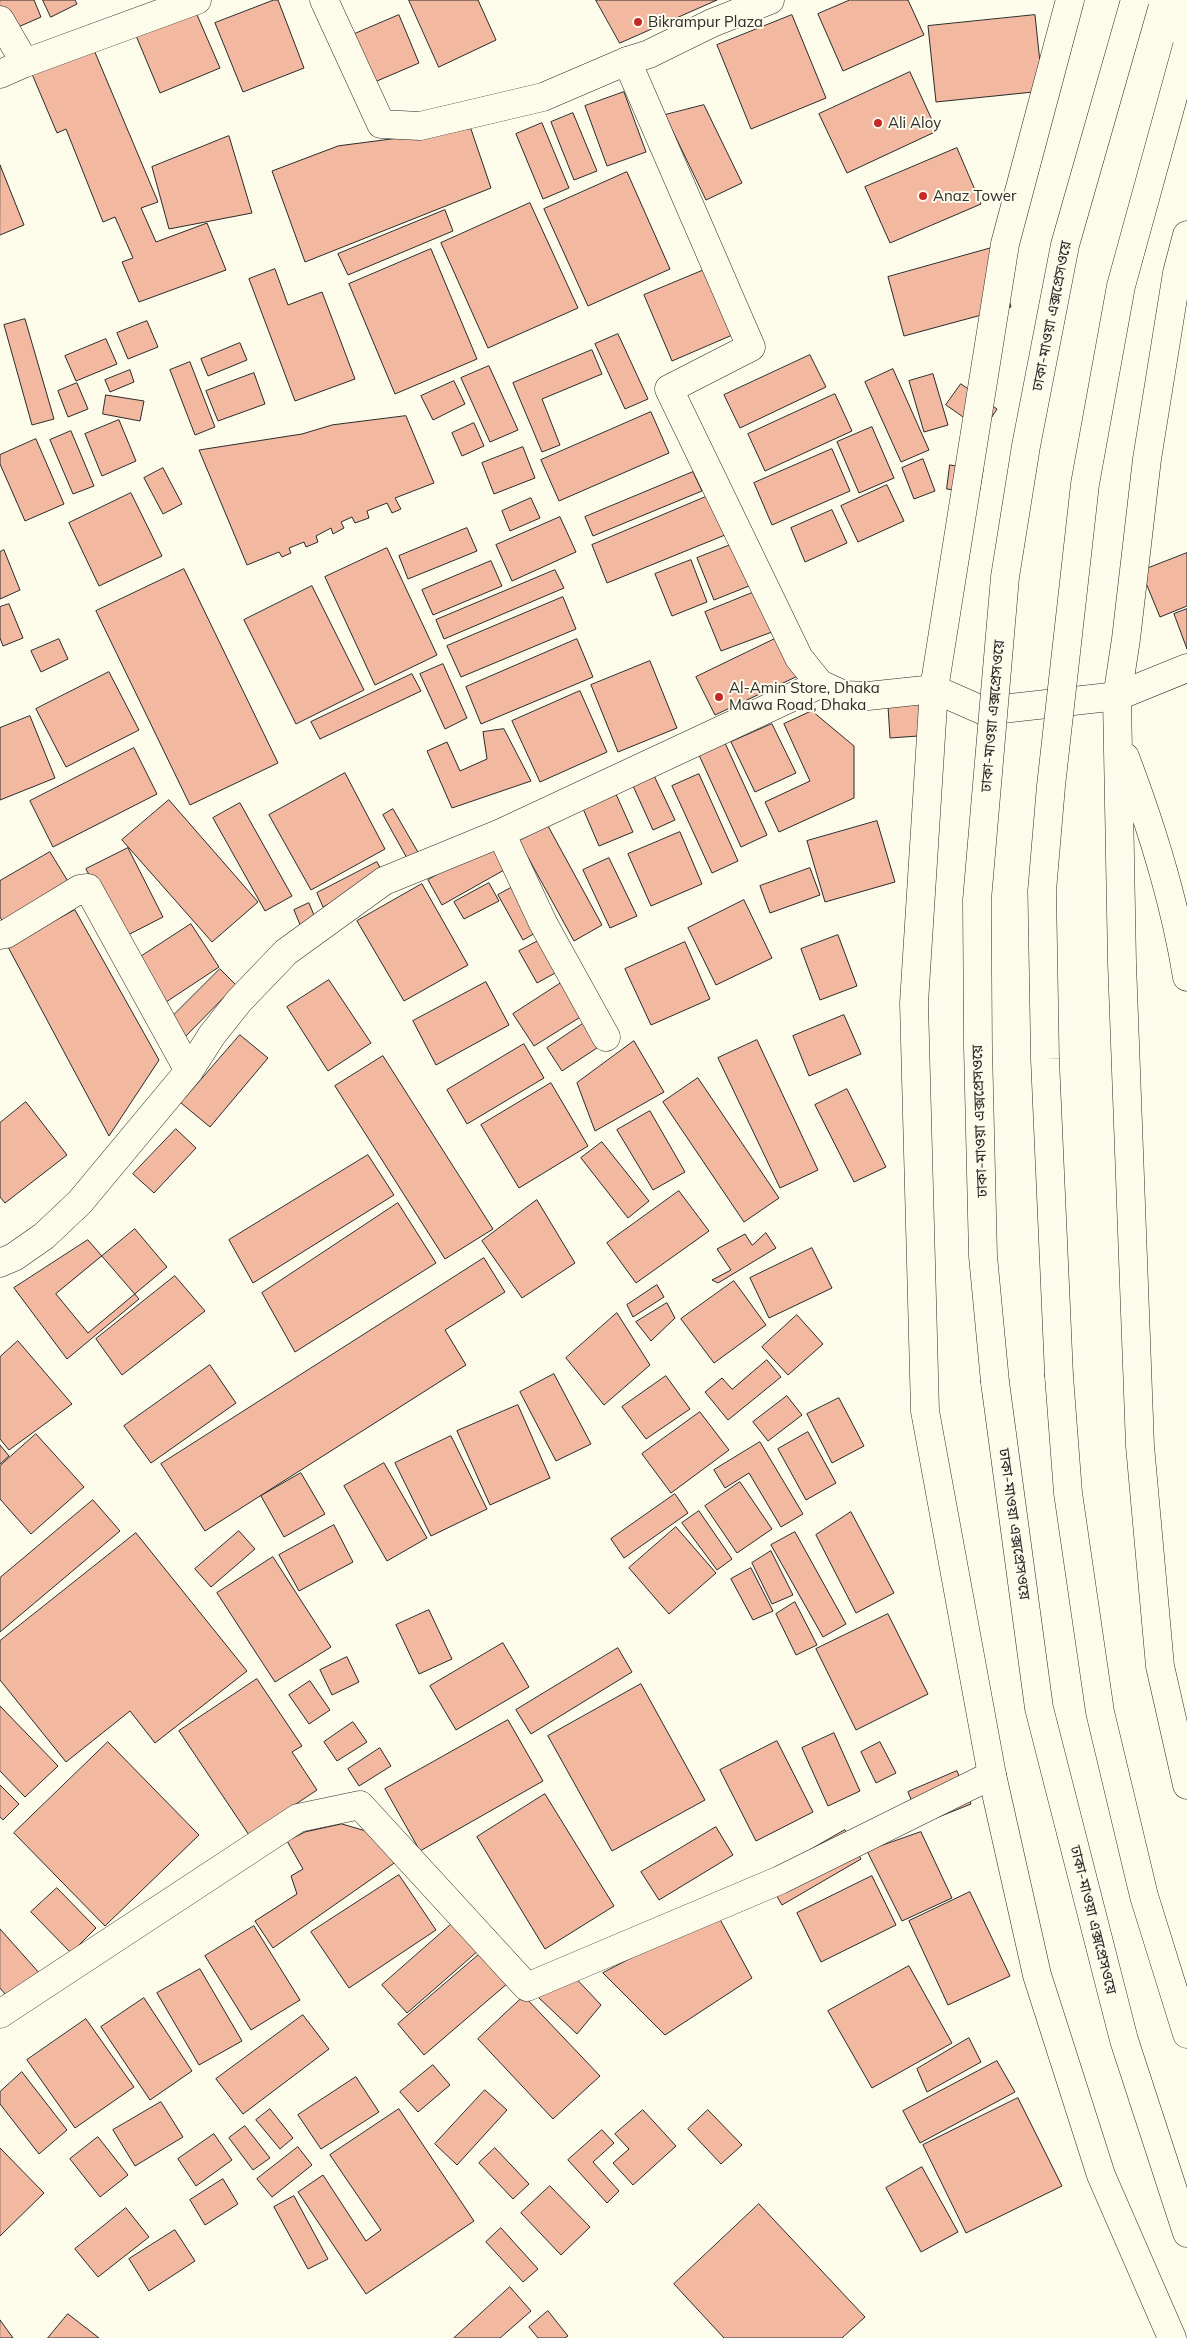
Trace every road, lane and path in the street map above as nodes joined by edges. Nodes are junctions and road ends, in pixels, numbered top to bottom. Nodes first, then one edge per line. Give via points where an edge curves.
1 (197, 0) edge
2 (324, 0) edge
3 (770, 0) edge
4 (1070, 0) edge
5 (1135, 0) edge
6 (0, 20) edge
7 (1187, 46) edge
8 (627, 61) junction
9 (25, 63) junction
10 (0, 74) edge
11 (1187, 235) edge
12 (1187, 668) edge
13 (820, 684) junction
14 (934, 689) junction
15 (1118, 696) junction
16 (1118, 739) junction
17 (501, 833) junction
18 (0, 935) edge
19 (1184, 935) edge
20 (1187, 977) edge
21 (606, 1037) dead end
22 (189, 1071) junction
23 (0, 1263) edge
24 (992, 1775) junction
25 (1187, 1785) edge
26 (0, 2014) edge
27 (1187, 2034) edge
28 (1187, 2233) edge
29 (1172, 2338) edge

1 - 9 main road
2 - 8 main road via 381,124 420,126 544,96
3 - 8 main road
4 - 14 main road via 1005,244
5 - 28 main road, ঢাকা-মাওয়া এক্সপ্রেসওয়ে, bridge via 1065,246 1026,446 1005,577 977,900 978,1047 984,1256 995,1382 1039,1708 1124,2040
6 - 9 main road
7 - 27 main road, bridge via 1119,296 1086,484 1042,891 1045,1059 1059,1376 1068,1493 1100,1712 1144,1896
8 - 13 main road via 751,347 669,389 799,658
9 - 10 main road
11 - 15 main road via 1177,273 1147,459
12 - 15 main road
13 - 14 main road via 844,696
13 - 17 main road
14 - 15 main road via 984,711
14 - 24 main road via 914,1003 925,1411
15 - 16 main road
16 - 19 main road via 1149,820
16 - 25 main road via 1122,963 1140,1446 1160,1666
17 - 21 main road via 543,923
17 - 22 main road via 384,882 286,952 234,1008
18 - 22 main road via 80,889 88,888
19 - 20 main road
22 - 23 main road via 80,1202 44,1236
24 - 26 main road via 780,1880 527,1987 360,1805 298,1818
24 - 29 main road via 1037,1975 1101,2175

